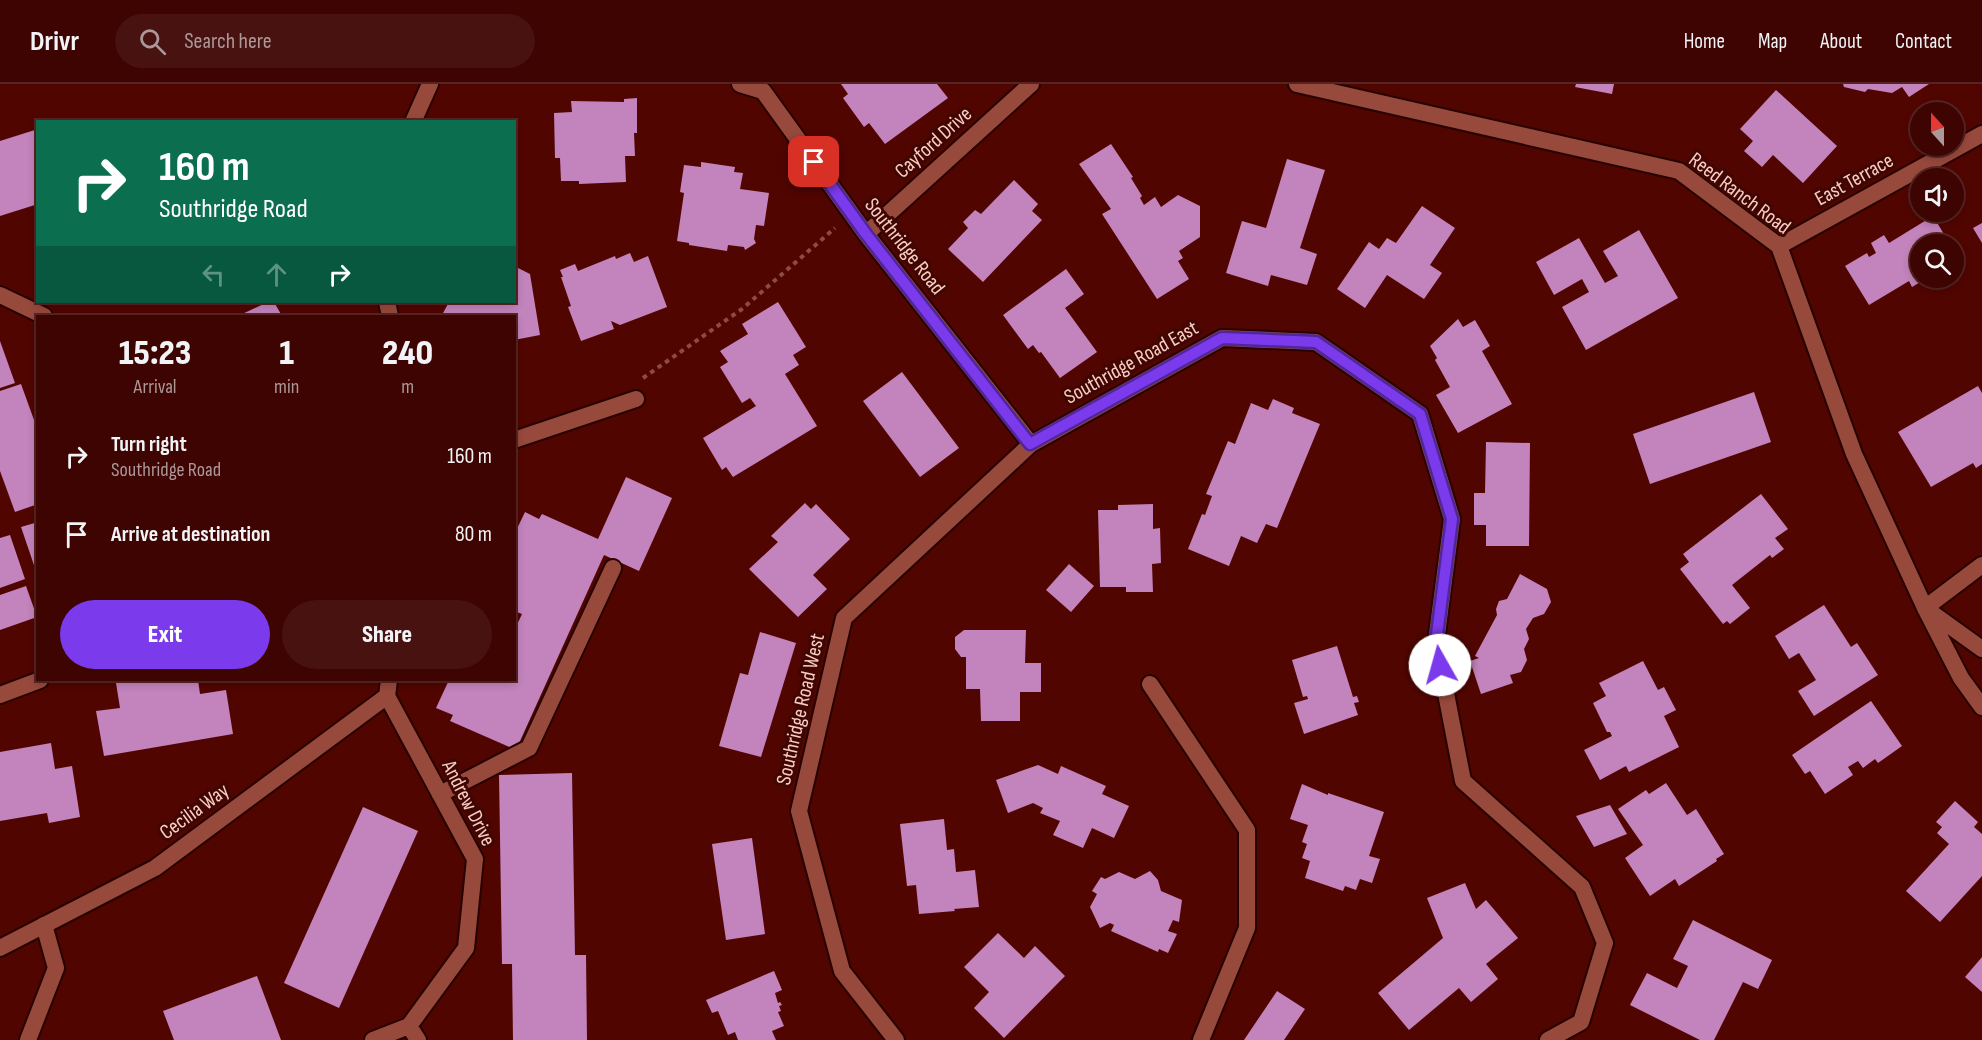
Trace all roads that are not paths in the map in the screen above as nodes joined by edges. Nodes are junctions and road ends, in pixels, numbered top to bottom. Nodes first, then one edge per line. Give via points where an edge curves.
1 (430, 84) edge
2 (740, 84) edge
3 (1031, 84) edge
4 (1297, 84) edge
5 (413, 120) edge
6 (1982, 134) edge
7 (866, 234) junction
8 (1779, 246) junction
9 (0, 295) edge
10 (42, 315) edge
11 (642, 393) road end
12 (516, 439) edge
13 (1030, 444) junction
14 (1982, 565) edge
15 (613, 568) dead end
16 (1925, 608) junction
17 (1982, 649) edge
18 (37, 681) edge
19 (1150, 684) dead end
20 (388, 688) edge
21 (0, 695) edge
22 (1982, 707) edge
23 (440, 794) junction
24 (44, 925) junction
25 (0, 948) edge
26 (413, 1033) edge
27 (28, 1040) edge
28 (373, 1040) edge
29 (896, 1040) edge
30 (1201, 1040) edge
31 (1548, 1040) edge

1 - 5 street
2 - 7 street, Southridge Road via 763,91
3 - 7 street, Cayford Drive
4 - 8 street, Reed Ranch Road via 1679,171
6 - 8 street, East Terrace
7 - 13 street, Southridge Road
8 - 16 street, Reed Ranch Road via 1854,454
9 - 10 street
11 - 12 street
13 - 29 street, Southridge Road West via 844,618 799,811 842,971
13 - 31 street, Southridge Road East via 1222,338 1316,342 1420,414 1452,519 1436,642 1463,781 1582,887 1605,943 1581,1022
14 - 16 street
15 - 23 street via 529,748
16 - 17 street, Reed Ranch Road
16 - 22 street, Reed Ranch Road via 1961,678
18 - 21 street
19 - 30 street via 1247,830 1247,928
20 - 23 street, Andrew Drive
20 - 24 street, Cecilia Way via 155,868
23 - 26 street, Andrew Drive via 475,859 466,948
24 - 25 street, Cecilia Way
24 - 27 street via 56,968
26 - 28 street, Andrew Drive

